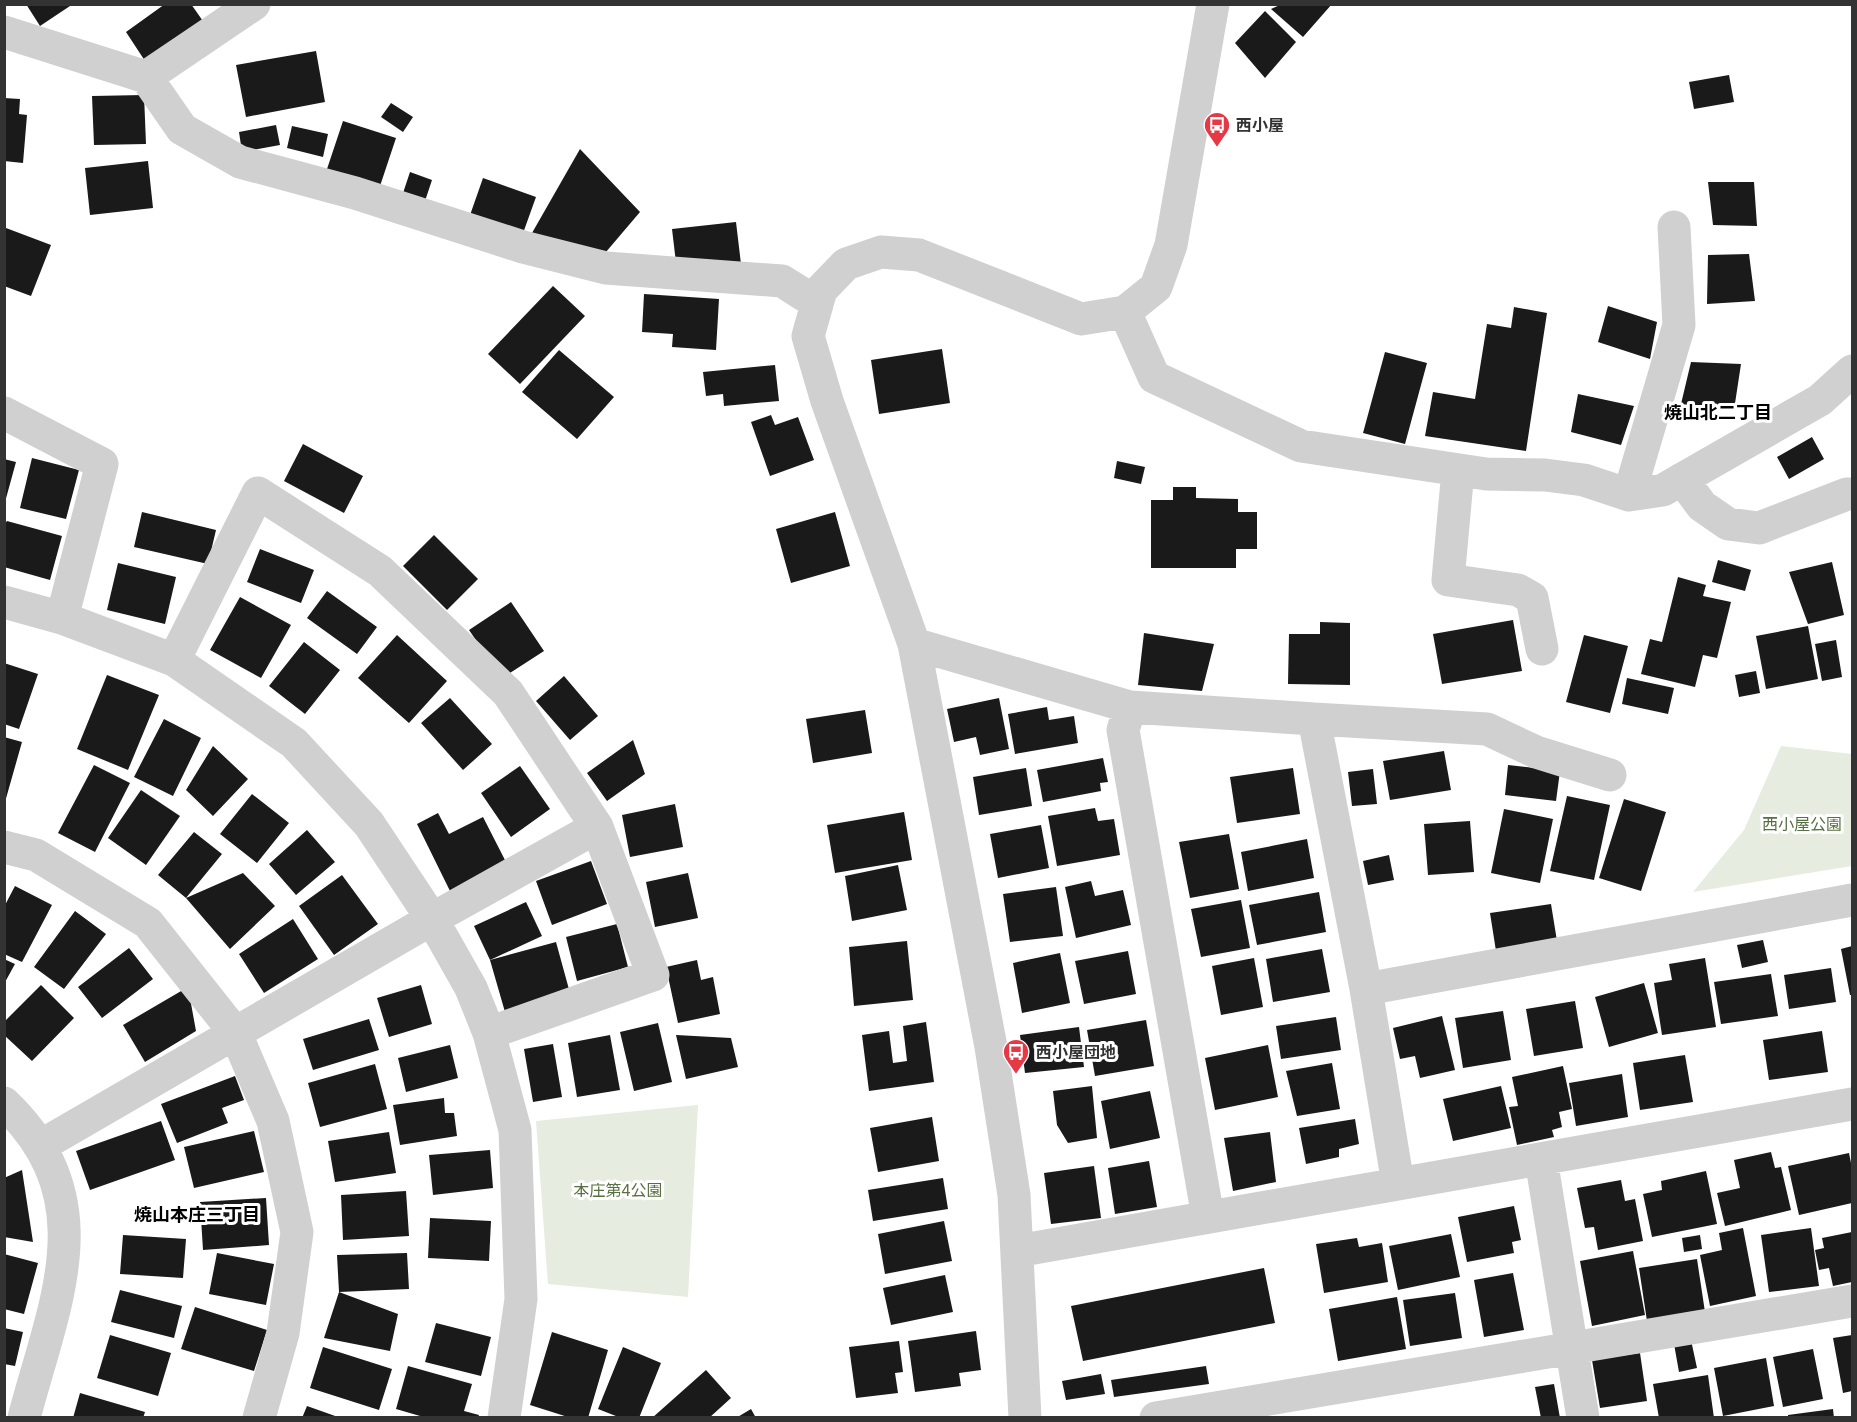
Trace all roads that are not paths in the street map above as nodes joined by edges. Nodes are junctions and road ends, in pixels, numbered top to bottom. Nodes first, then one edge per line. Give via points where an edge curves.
1 (254, 4) edge
2 (1213, 4) edge
3 (4, 32) edge
4 (146, 77) junction
5 (1674, 227) dead end
6 (817, 303) junction
7 (1125, 312) junction
8 (1852, 371) edge
9 (4, 413) edge
10 (1458, 470) junction
11 (1682, 479) junction
12 (1852, 494) edge
13 (1629, 495) junction
14 (4, 602) edge
15 (62, 618) junction
16 (914, 644) junction
17 (1542, 649) dead end
18 (174, 660) junction
19 (1130, 707) junction
20 (1314, 719) junction
21 (1610, 775) dead end
22 (597, 826) junction
23 (4, 847) edge
24 (1852, 900) edge
25 (432, 919) junction
26 (1366, 989) junction
27 (489, 1032) junction
28 (236, 1034) junction
29 (4, 1103) edge
30 (1852, 1104) edge
31 (42, 1145) junction
32 (1540, 1159) junction
33 (1398, 1184) junction
34 (1209, 1217) junction
35 (1017, 1251) junction
36 (1852, 1301) edge
37 (1572, 1348) junction
38 (510, 1416) edge
39 (24, 1418) edge
40 (259, 1418) edge
41 (1026, 1418) edge
42 (1156, 1418) edge
43 (1583, 1418) edge

1 - 4 street
2 - 7 street via 1171,245 1156,287
3 - 4 street
4 - 6 street via 182,129 240,162 606,268 782,281
5 - 13 street via 1679,326
6 - 7 street via 820,290 846,264 881,252 919,255 1081,319
6 - 16 street via 808,336
7 - 10 street via 1154,377 1301,446
8 - 11 street via 1820,400
9 - 15 street via 102,464
10 - 13 street via 1584,480
10 - 17 street via 1448,580 1518,590 1532,598
11 - 12 street via 1702,506 1728,524 1760,528
11 - 13 street via 1663,490
14 - 15 street
15 - 18 street
16 - 19 street
16 - 35 street via 992,1047 1014,1195
18 - 22 street via 258,493 380,571 508,693
18 - 25 street via 294,743 369,824
19 - 20 street
19 - 34 street via 1123,730
20 - 21 street via 1487,729 1536,752
20 - 26 street
22 - 25 street
22 - 27 street via 653,975
23 - 28 street via 36,855 148,923
24 - 26 street
25 - 27 street via 471,988
25 - 28 street
26 - 33 street
27 - 38 street via 515,1130 521,1299
28 - 31 street
28 - 40 street via 273,1121 297,1232 283,1333
29 - 31 street
30 - 32 street
31 - 39 street via 65,1211 65,1262
32 - 33 street
32 - 37 street
33 - 34 street
34 - 35 street
35 - 41 street
36 - 37 street
37 - 42 street
37 - 43 street

